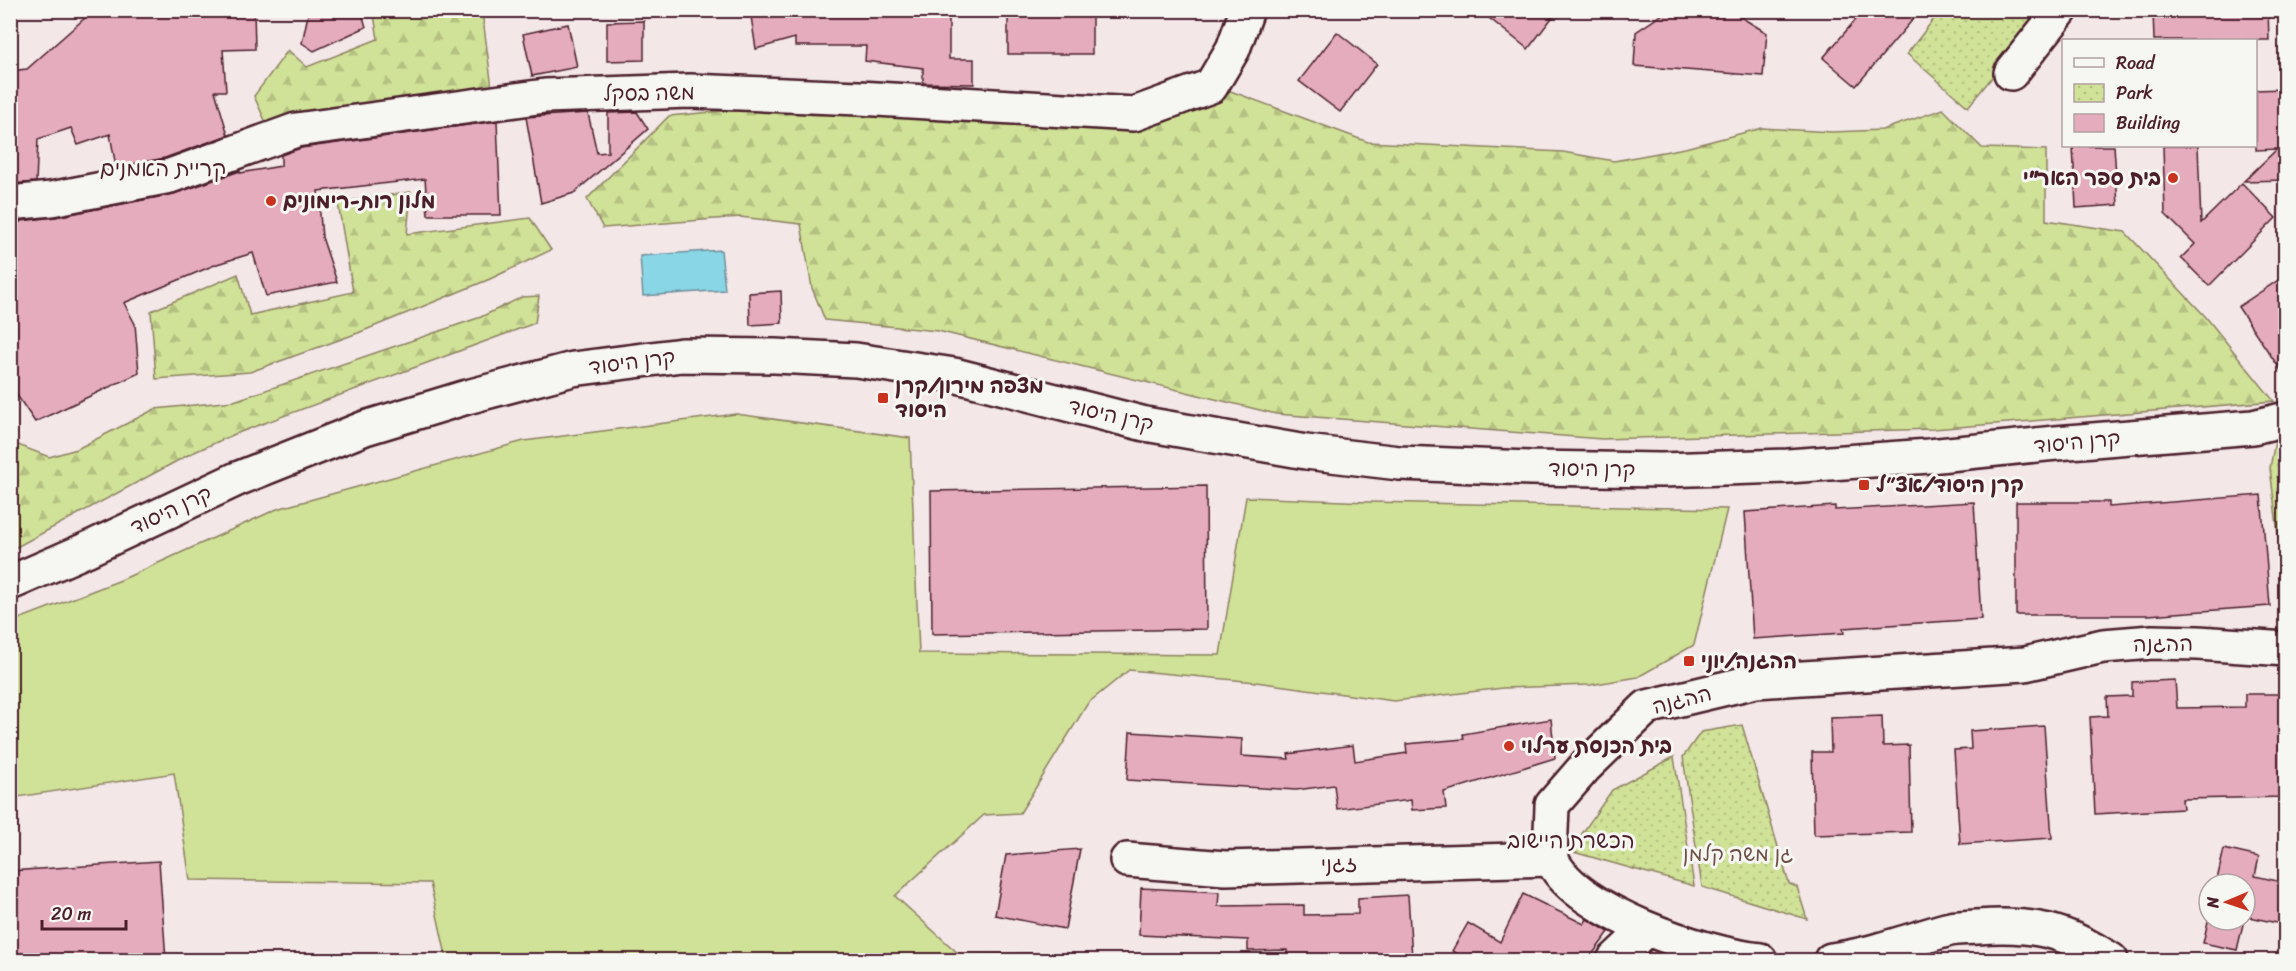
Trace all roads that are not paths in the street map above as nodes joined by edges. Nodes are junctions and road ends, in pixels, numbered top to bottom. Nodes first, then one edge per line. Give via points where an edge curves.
1 (1247, 10) edge
2 (2061, 10) edge
3 (2011, 73) dead end
4 (10, 203) edge
5 (2286, 418) edge
6 (2253, 427) junction
7 (2286, 437) edge
8 (10, 583) edge
9 (2286, 649) edge
10 (1551, 859) junction
11 (1127, 860) dead end
12 (1647, 929) junction
13 (1614, 960) edge
14 (1760, 960) edge
15 (1831, 960) edge
16 (2111, 960) edge

1 - 4 street, משה בסקל via 1233,49 1212,86 1134,114 690,91 545,96 296,130 170,176
2 - 3 street
5 - 6 street, קרן היסוד
6 - 7 street, קרן היסוד
6 - 8 street, קרן היסוד via 1777,466 1661,470 1400,463 1306,452 1167,428 954,375 856,360 682,355 573,369 365,428 237,479
9 - 10 street, ההגנה via 2152,642 2103,646 2025,664 1756,681 1647,707 1552,805
10 - 11 street, זגני via 1225,868
10 - 12 street via 1570,885
12 - 13 street
12 - 14 street via 1702,948
15 - 16 street via 1873,953 1948,929 1995,926 2034,926 2082,942

